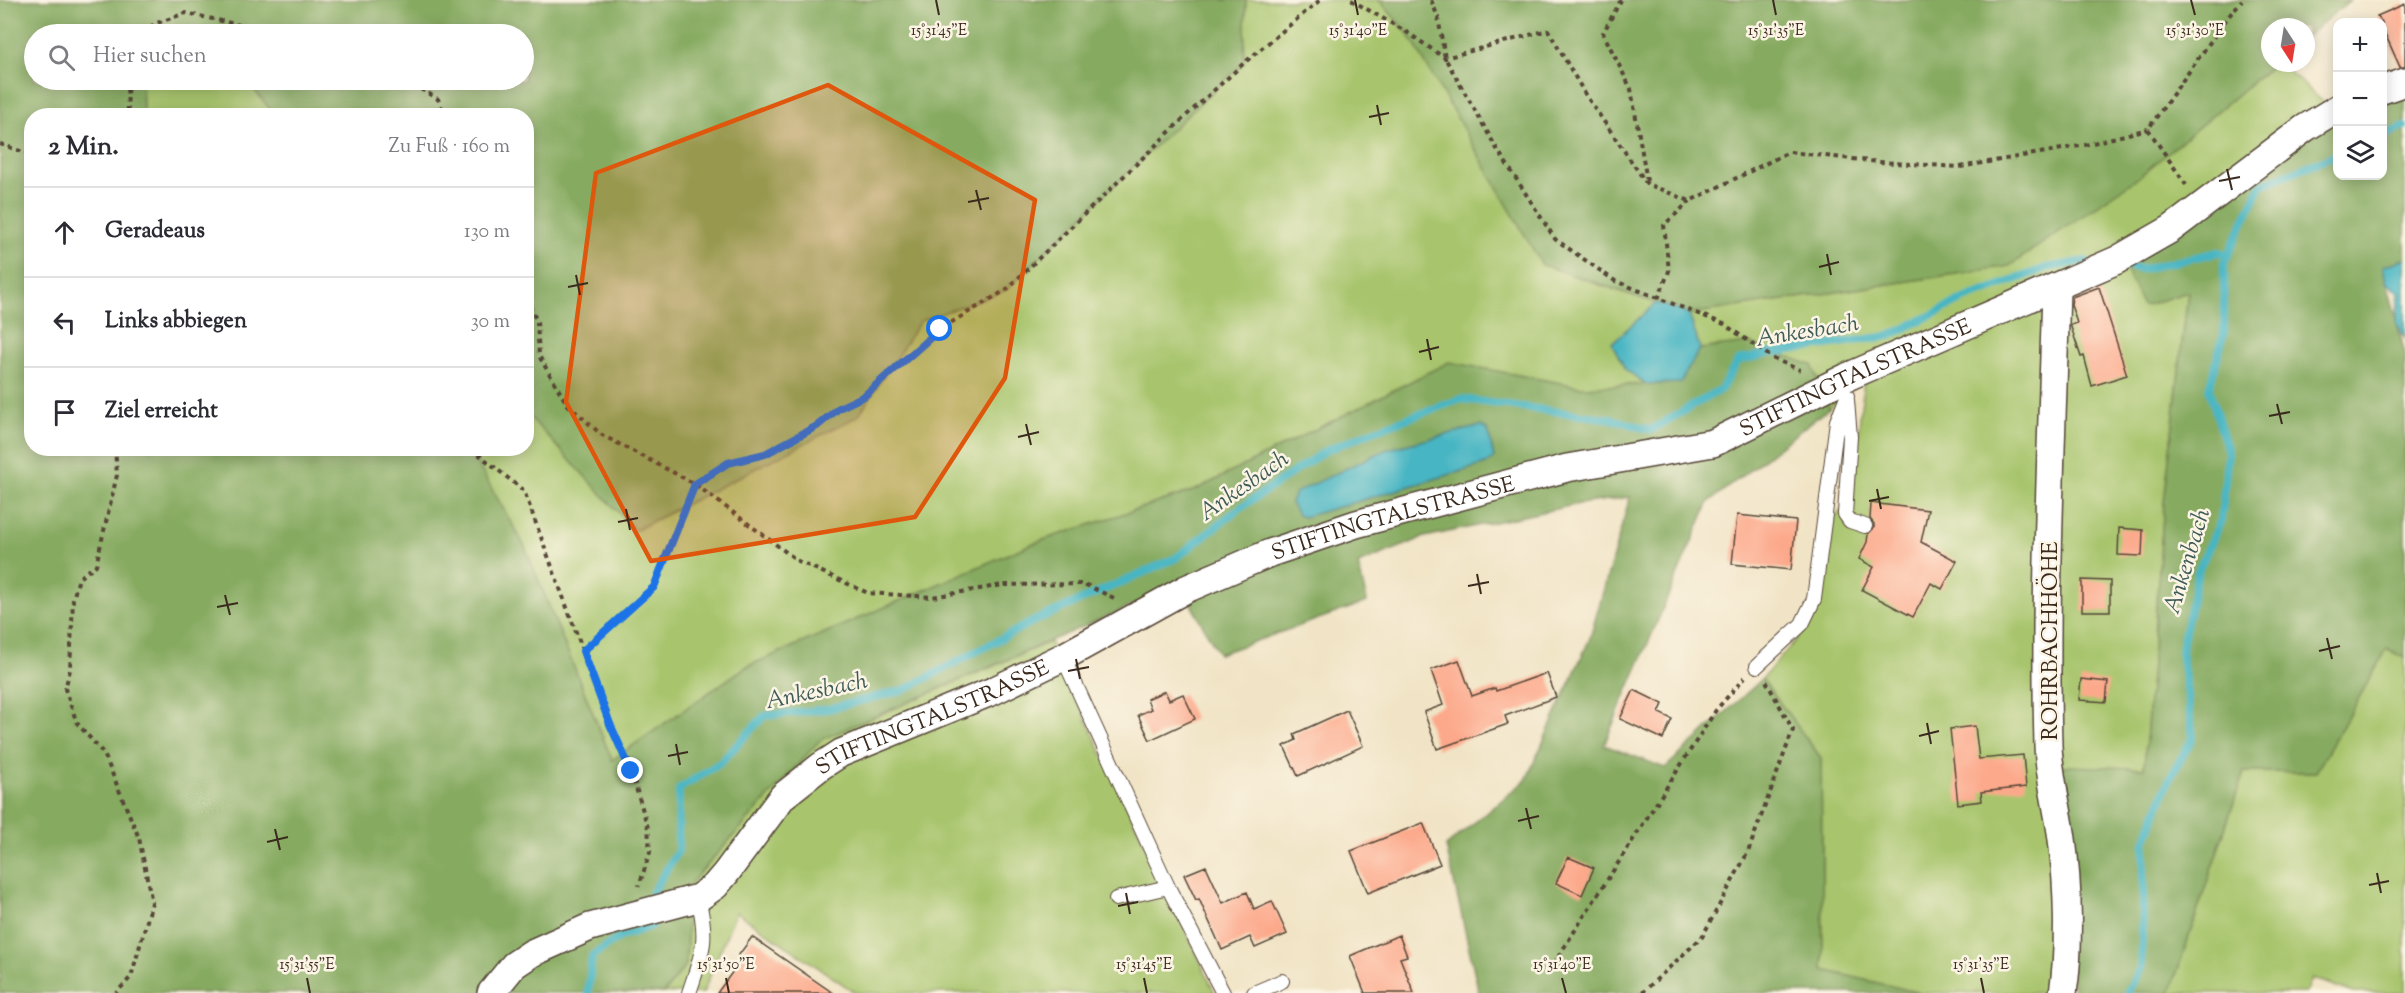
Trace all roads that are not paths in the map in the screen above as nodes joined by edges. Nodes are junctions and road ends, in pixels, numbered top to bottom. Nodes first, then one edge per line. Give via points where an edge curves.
1 (2405, 82) edge
2 (2387, 88) edge
3 (2333, 110) edge
4 (2056, 288) junction
5 (1847, 387) junction
6 (1865, 526) dead end
7 (1063, 657) junction
8 (1757, 666) road end
9 (1168, 887) junction
10 (699, 898) junction
11 (1116, 899) dead end
12 (1282, 981) dead end
13 (491, 993) edge
14 (689, 993) edge
15 (1223, 993) edge
16 (1254, 993) edge
17 (2063, 993) edge

1 - 2 street
3 - 4 street, STIFTINGTALSTRASSE via 2171,229
4 - 5 street, STIFTINGTALSTRASSE
4 - 17 street, ROHRBACHHÖHE via 2046,666 2049,755 2062,841 2066,930
5 - 6 lane via 1850,437 1845,514 1850,521
5 - 7 street, STIFTINGTALSTRASSE via 1713,443 1567,468 1356,524 1270,553 1186,589
5 - 8 lane via 1837,421 1814,599 1803,624
7 - 9 lane
7 - 10 street, STIFTINGTALSTRASSE via 993,691 841,753 821,766 783,796 726,873
9 - 11 lane
9 - 15 lane
10 - 13 street, STIFTINGTALSTRASSE via 590,927 532,953 514,965
10 - 14 lane via 705,923 704,944
12 - 16 lane

